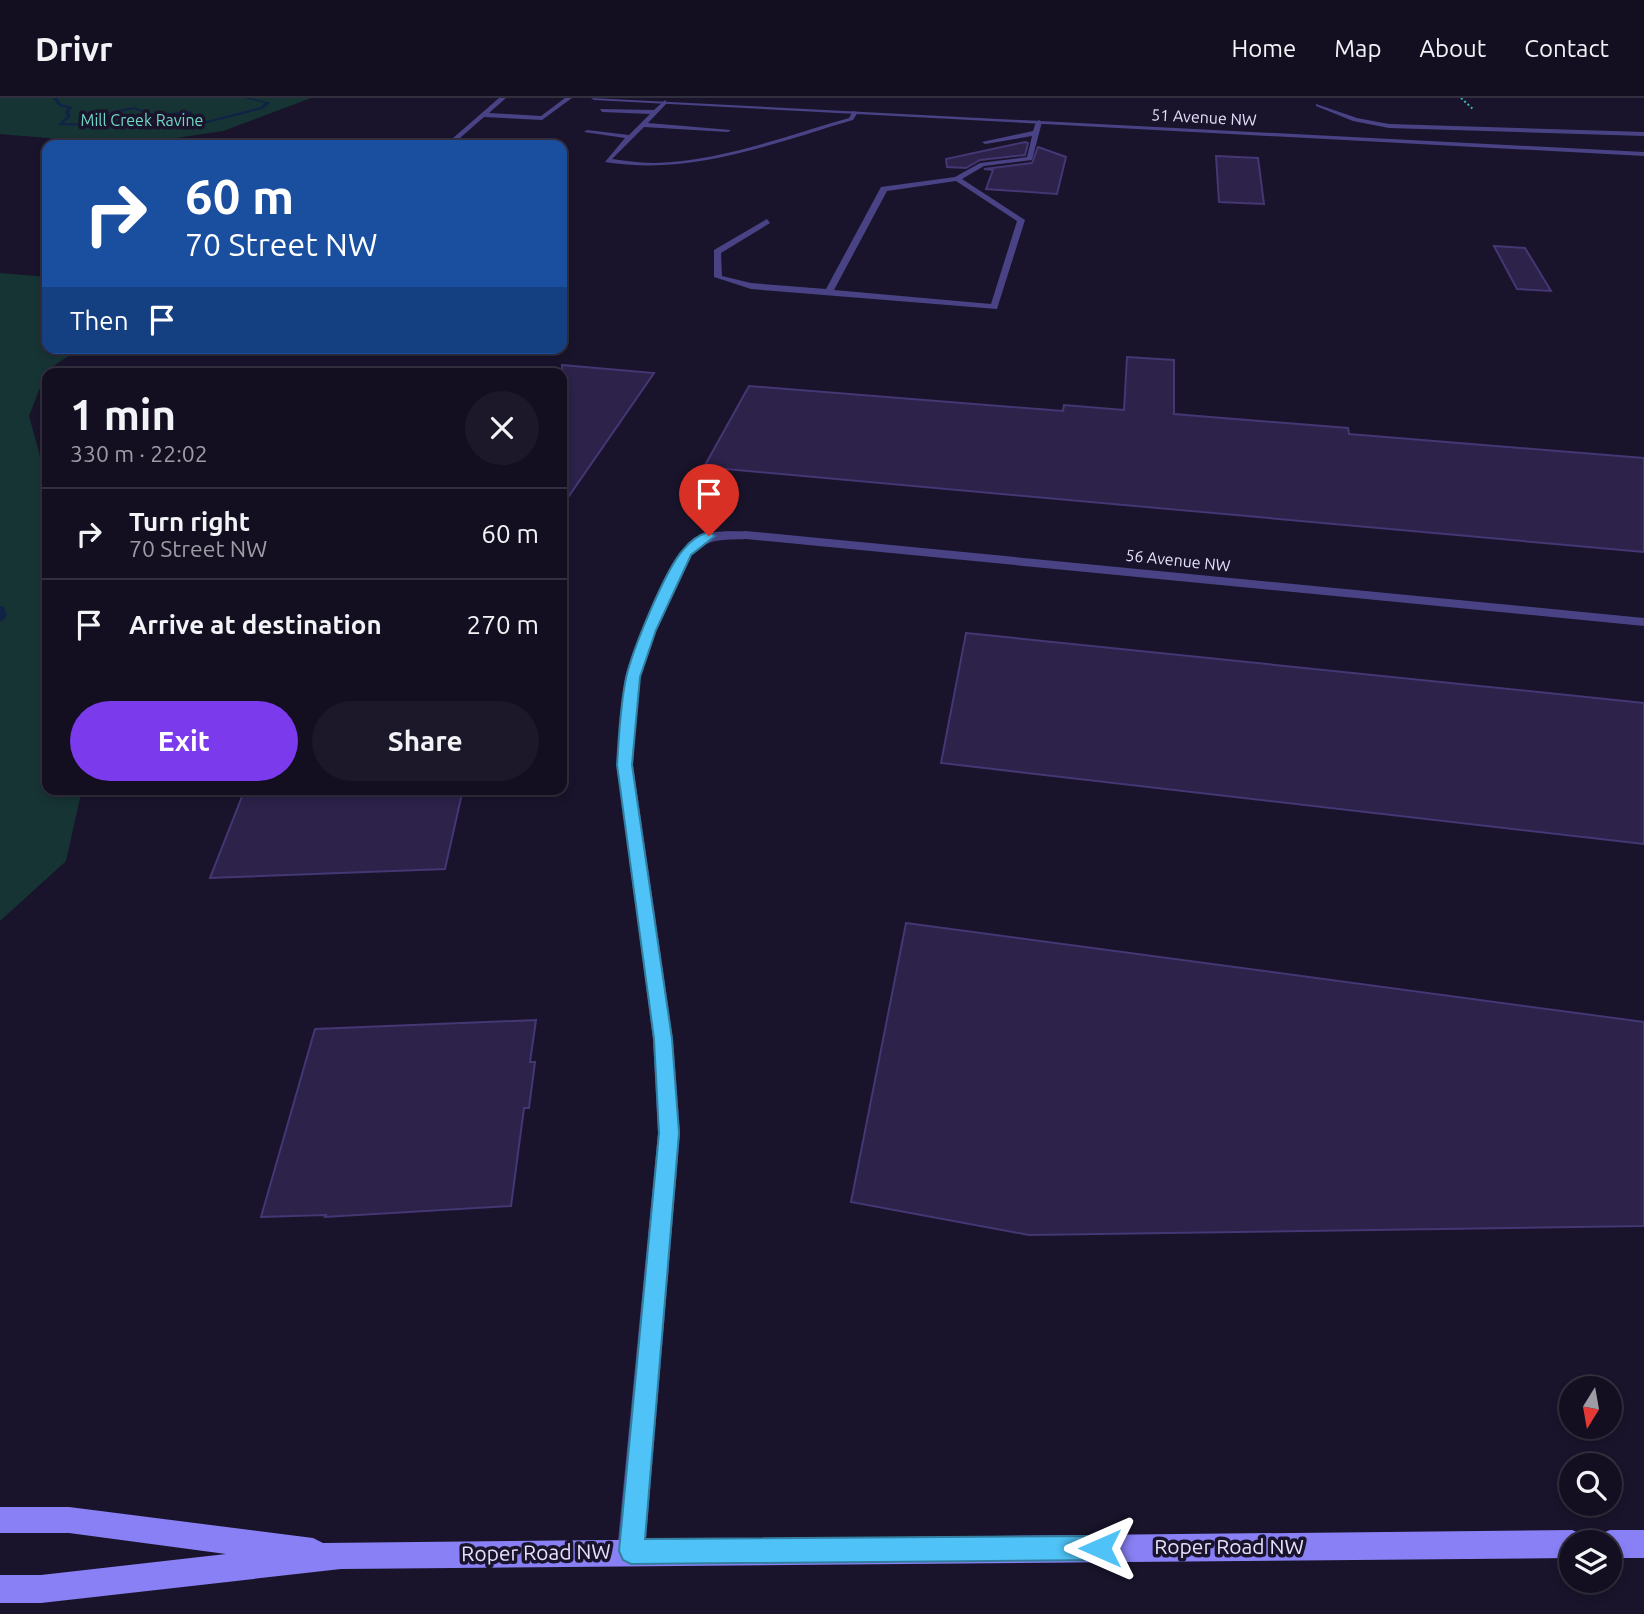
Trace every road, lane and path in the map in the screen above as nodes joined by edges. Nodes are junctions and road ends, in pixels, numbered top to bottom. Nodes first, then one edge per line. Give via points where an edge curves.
1 (503, 98) edge
2 (569, 98) edge
3 (594, 98) edge
4 (665, 102) junction
5 (1318, 105) dead end
6 (602, 110) dead end
7 (654, 112) junction
8 (855, 112) junction
9 (481, 115) junction
10 (1040, 122) junction
11 (642, 125) junction
12 (728, 130) dead end
13 (587, 132) dead end
14 (1036, 133) junction
15 (1644, 134) edge
16 (630, 138) junction
17 (454, 140) edge
18 (985, 142) dead end
19 (1644, 154) edge
20 (957, 179) junction
21 (767, 220) dead end
22 (829, 292) junction
23 (1644, 622) edge
24 (0, 1520) edge
25 (1559, 1544) edge
26 (1622, 1544) edge
27 (1644, 1544) edge
28 (631, 1551) junction
29 (341, 1555) junction
30 (0, 1589) edge

1 - 9 lane
2 - 9 lane via 541,117
3 - 4 street, 51 Avenue NW
4 - 7 lane
4 - 8 street, 51 Avenue NW
5 - 15 lane via 1354,120 1389,126
6 - 7 lane
7 - 11 lane
8 - 10 street, 51 Avenue NW
8 - 16 lane via 851,119 770,144 701,159 656,165 607,161
9 - 17 lane
10 - 14 lane
10 - 19 street, 51 Avenue NW
11 - 12 lane
11 - 16 lane
13 - 16 lane
14 - 18 lane
14 - 20 lane via 1030,159 982,164
20 - 22 lane via 884,190
20 - 22 lane via 1021,220 994,307
21 - 22 lane via 717,252 718,277 751,286
23 - 28 street, 56 Avenue NW via 746,535 709,536 695,543 685,554 649,630 633,677 627,729 625,765 663,1039 669,1133
24 - 29 main road, Roper Road NW via 69,1520
25 - 28 main road, Roper Road NW
26 - 27 main road
28 - 29 main road, Roper Road NW
29 - 30 main road, Roper Road NW via 41,1589

